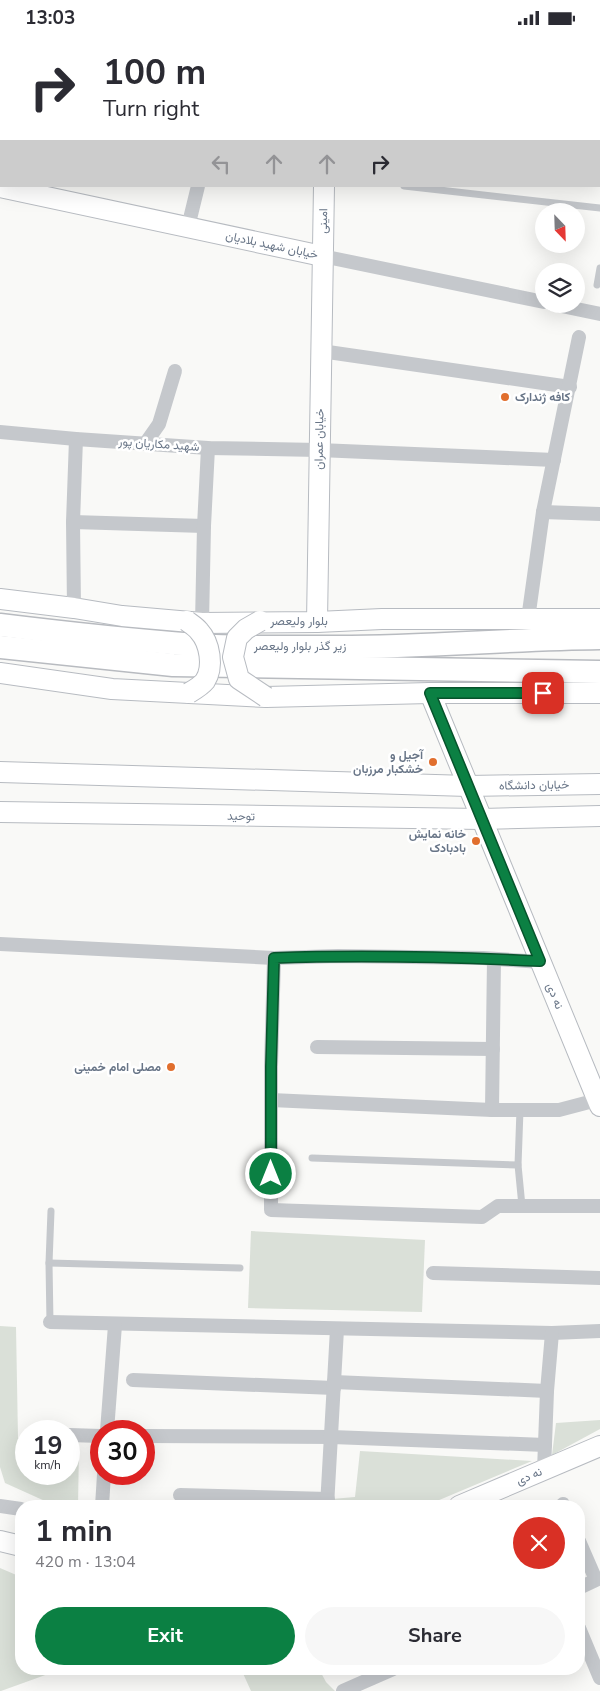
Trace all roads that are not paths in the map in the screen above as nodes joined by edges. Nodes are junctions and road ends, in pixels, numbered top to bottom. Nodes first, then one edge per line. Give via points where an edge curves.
1 (0, 187) edge
2 (198, 187) edge
3 (324, 187) edge
4 (413, 187) edge
5 (33, 190) edge
6 (600, 208) edge
7 (188, 227) junction
8 (322, 256) junction
9 (600, 268) edge
10 (598, 285) dead end
11 (535, 300) edge
12 (585, 311) edge
13 (600, 314) edge
14 (579, 337) dead end
15 (321, 351) junction
16 (175, 371) dead end
17 (570, 387) junction
18 (0, 432) edge
19 (76, 439) junction
20 (145, 443) junction
21 (208, 448) junction
22 (319, 449) junction
23 (554, 460) junction
24 (543, 512) junction
25 (600, 514) edge
26 (73, 522) junction
27 (204, 526) junction
28 (0, 599) edge
29 (74, 608) junction
30 (528, 619) junction
31 (600, 619) edge
32 (260, 621) junction
33 (195, 622) junction
34 (317, 622) junction
35 (0, 625) edge
36 (600, 638) edge
37 (0, 647) edge
38 (600, 672) edge
39 (0, 673) edge
40 (189, 693) junction
41 (430, 693) junction
42 (600, 693) edge
43 (266, 697) junction
44 (0, 772) edge
45 (600, 784) edge
46 (468, 786) junction
47 (0, 812) edge
48 (600, 816) edge
49 (482, 819) junction
50 (0, 944) edge
51 (274, 958) junction
52 (494, 959) junction
53 (540, 961) junction
54 (316, 1047) dead end
55 (493, 1049) junction
56 (271, 1100) junction
57 (599, 1103) edge
58 (492, 1110) junction
59 (520, 1110) junction
60 (312, 1158) dead end
61 (518, 1165) junction
62 (522, 1206) junction
63 (600, 1206) edge
64 (51, 1211) dead end
65 (49, 1263) junction
66 (240, 1268) dead end
67 (433, 1273) dead end
68 (600, 1278) edge
69 (50, 1322) joint
70 (115, 1325) junction
71 (337, 1329) junction
72 (600, 1331) edge
73 (552, 1333) junction
74 (133, 1380) dead end
75 (334, 1385) junction
76 (547, 1391) junction
77 (109, 1420) edge
78 (155, 1436) edge
79 (332, 1437) junction
80 (545, 1445) junction
81 (600, 1446) edge
82 (544, 1470) junction
83 (103, 1485) edge
84 (180, 1495) dead end
85 (102, 1500) edge
86 (286, 1500) edge
87 (328, 1500) edge
88 (473, 1500) edge
89 (0, 1506) edge
90 (15, 1508) edge
91 (0, 1541) edge
92 (15, 1545) edge
93 (585, 1555) edge
94 (585, 1585) edge
95 (585, 1642) edge
96 (379, 1675) edge
97 (600, 1678) edge
98 (343, 1691) edge

1 - 5 street, خیابان شهید بلادیان
2 - 7 street
3 - 8 street, امینی
4 - 6 lane
5 - 7 street, خیابان شهید بلادیان
7 - 8 street, خیابان شهید بلادیان
8 - 11 street, خیابان شهید بلادیان
8 - 15 street, خیابان عمران
9 - 10 lane
12 - 13 street
14 - 17 street
15 - 17 street
15 - 22 street, خیابان عمران
16 - 20 street via 159,424
17 - 23 street
18 - 19 street, شهید مکاریان پور
19 - 20 street, شهید مکاریان پور
19 - 26 street
20 - 21 street, شهید مکاریان پور
21 - 22 street, شهید مکاریان پور
21 - 27 street
22 - 23 street, شهید مکاریان پور
22 - 34 street, خیابان عمران
23 - 24 street
24 - 25 street
24 - 30 street
26 - 27 street
26 - 29 street
27 - 33 street
28 - 29 street, بلوار ولیعصر
29 - 33 street, بلوار ولیعصر via 122,617
30 - 31 street, بلوار ولیعصر
30 - 34 street, بلوار ولیعصر
32 - 33 street, بلوار ولیعصر
32 - 34 street, بلوار ولیعصر
32 - 43 street, bridge via 237,639 233,657 239,679
33 - 40 street, bridge via 205,639 210,669 204,682
35 - 36 main road, زیر گذر بلوار ولیعصر via 74,635 260,647 444,645
37 - 38 main road via 173,665
39 - 40 street via 112,689
40 - 43 street
41 - 42 street
41 - 43 street
41 - 46 street, نه دی
44 - 46 street
45 - 46 street, خیابان دانشگاه
46 - 49 street, نه دی
47 - 49 street, توحید
48 - 49 street
49 - 53 street, نه دی
50 - 51 street
51 - 52 street
51 - 56 street
52 - 53 street
52 - 55 street
53 - 57 street, نه دی
54 - 55 street
55 - 58 street
56 - 58 street
56 - 62 street via 271,1211 482,1217 498,1206
57 - 59 street via 559,1110
58 - 59 street
59 - 61 lane
60 - 61 lane
61 - 62 lane
62 - 63 street
64 - 65 lane
65 - 66 lane
65 - 69 lane
67 - 68 street
69 - 70 street
70 - 71 street
70 - 77 street
71 - 73 street
71 - 75 street
72 - 73 street
73 - 76 street
74 - 75 street
75 - 76 street
75 - 79 street
76 - 80 street
78 - 79 street
79 - 80 street
79 - 87 street
80 - 82 street
81 - 82 street, نه دی
82 - 88 street, نه دی
83 - 85 street
84 - 86 street
89 - 90 street
91 - 92 street
93 - 94 street via 596,1580
95 - 97 street
96 - 98 street

